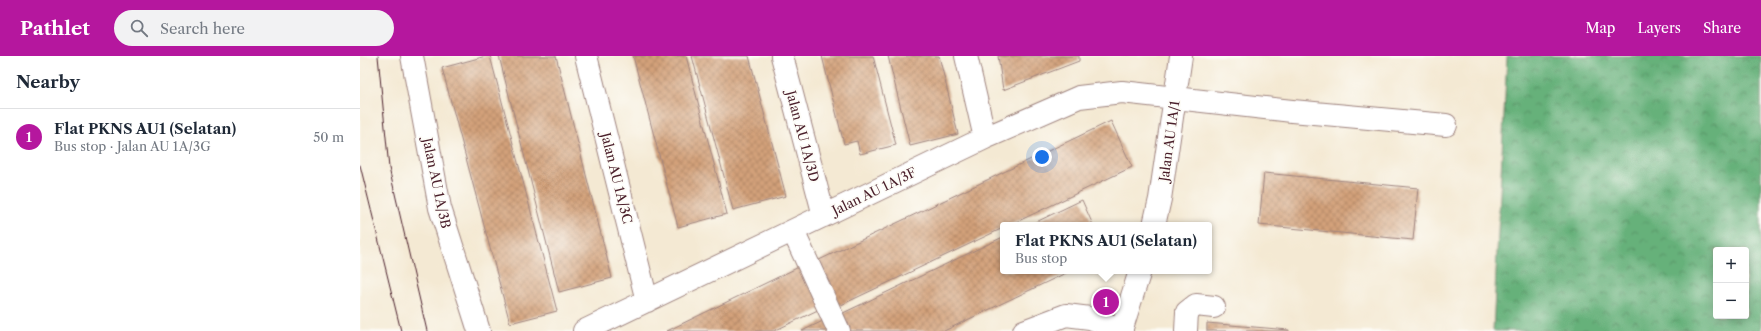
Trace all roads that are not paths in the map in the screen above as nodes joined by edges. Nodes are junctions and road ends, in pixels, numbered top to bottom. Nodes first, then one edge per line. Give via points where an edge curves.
1 (412, 56) edge
2 (586, 56) edge
3 (782, 56) edge
4 (966, 56) edge
5 (1181, 56) edge
6 (1175, 97) junction
7 (1446, 125) dead end
8 (985, 138) junction
9 (824, 216) junction
10 (1155, 222) edge
11 (794, 231) junction
12 (1139, 274) edge
13 (647, 301) junction
14 (1214, 307) dead end
15 (1121, 330) edge
16 (478, 331) edge
17 (584, 331) edge
18 (839, 331) edge
19 (1024, 331) edge
20 (1186, 331) edge

1 - 16 street, Jalan AU 1A/3B via 440,208
2 - 13 street, Jalan AU 1A/3C
3 - 9 street, Jalan AU 1A/3D
4 - 8 street
5 - 6 street, Jalan AU 1A/1
6 - 7 street, Jalan AU 1A/3F
6 - 8 street, Jalan AU 1A/3F via 1122,92 1079,97
6 - 10 street, Jalan AU 1A/1
8 - 9 street, Jalan AU 1A/3F
9 - 11 street, Jalan AU 1A/3F
11 - 13 street, Jalan AU 1A/3F
11 - 18 street
12 - 15 street
13 - 17 street, Jalan AU 1A/3F
14 - 20 street via 1196,306 1188,312
15 - 19 street via 1090,318 1066,315

